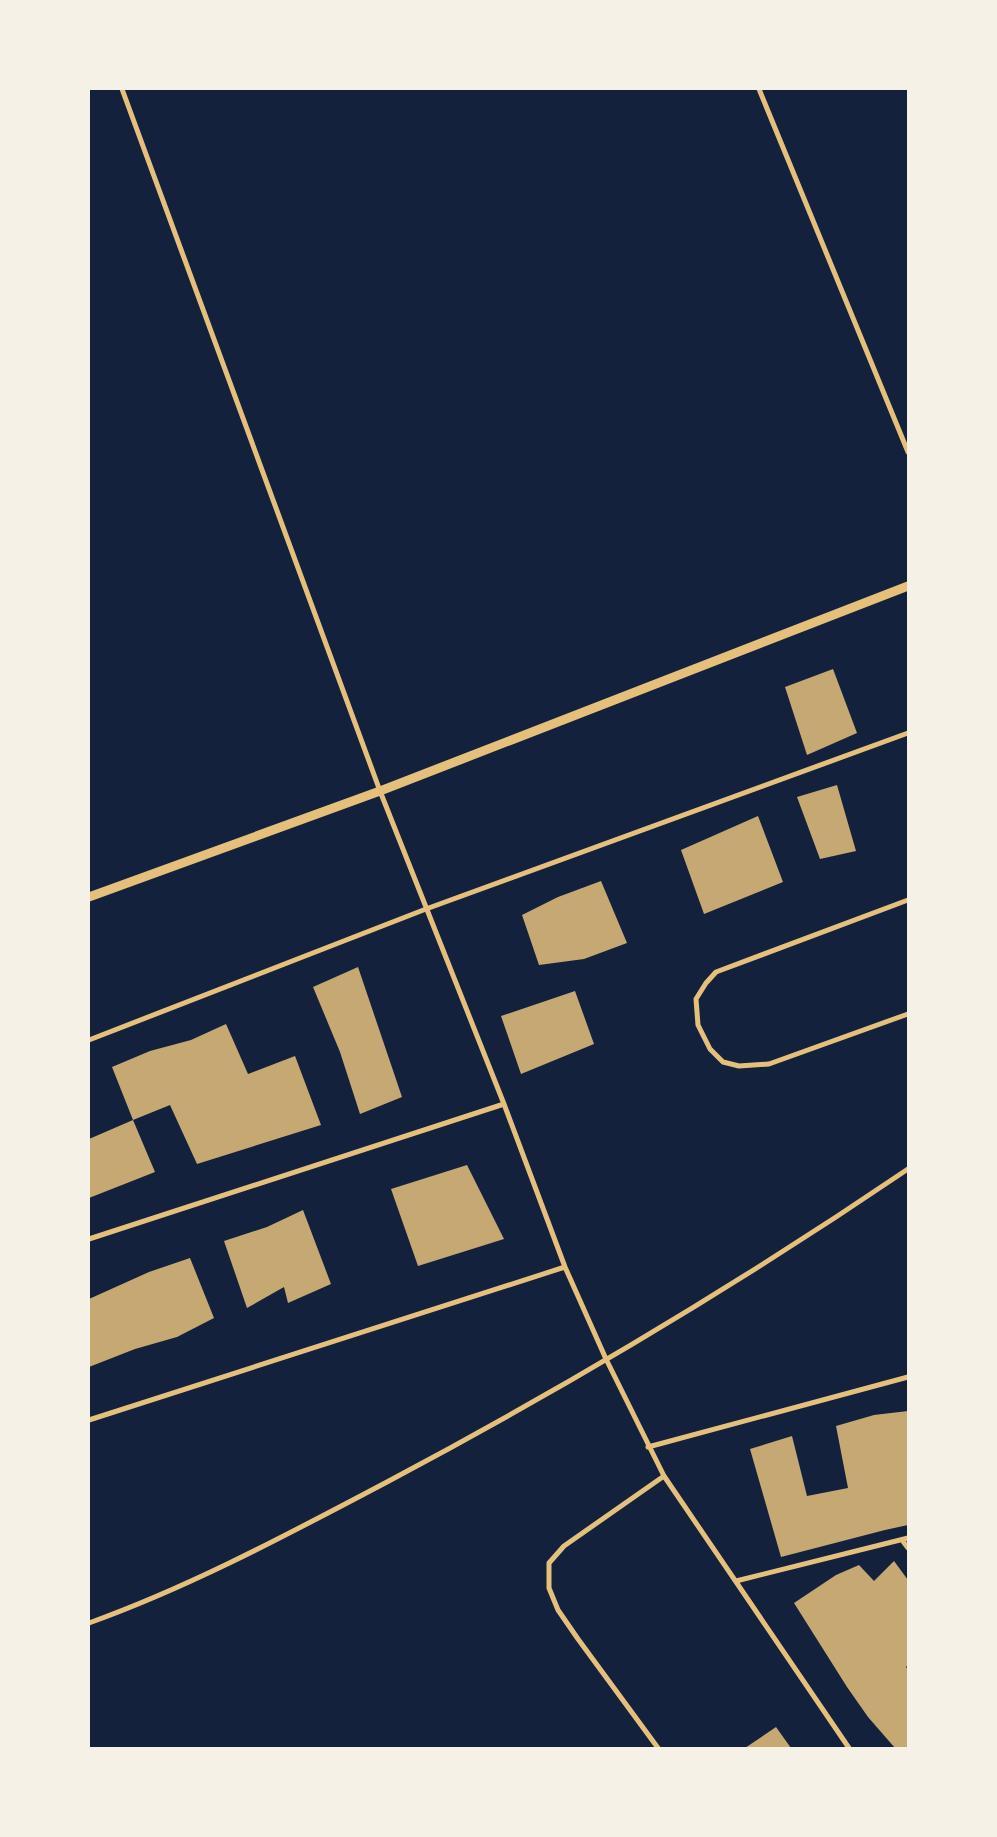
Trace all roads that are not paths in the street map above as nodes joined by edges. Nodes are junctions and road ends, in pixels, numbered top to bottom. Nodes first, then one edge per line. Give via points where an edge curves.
1 (122, 89) edge
2 (760, 89) edge
3 (908, 452) edge
4 (908, 586) edge
5 (908, 733) edge
6 (380, 791) junction
7 (89, 897) edge
8 (908, 900) edge
9 (426, 909) junction
10 (908, 1014) edge
11 (89, 1040) edge
12 (504, 1104) junction
13 (908, 1169) edge
14 (89, 1239) edge
15 (566, 1267) junction
16 (606, 1359) junction
17 (908, 1377) edge
18 (89, 1420) edge
19 (648, 1446) junction
20 (664, 1476) junction
21 (908, 1538) edge
22 (902, 1540) junction
23 (908, 1548) edge
24 (736, 1581) junction
25 (89, 1623) edge
26 (658, 1748) edge
27 (849, 1748) edge

1 - 6 street
2 - 3 street
4 - 6 street
5 - 9 street
6 - 7 street
6 - 9 street
8 - 10 street via 716,972 696,999 698,1025 710,1049 724,1062 738,1066 769,1064
9 - 11 street
9 - 12 street
12 - 14 street
12 - 15 street
13 - 16 street via 732,1284
15 - 16 street
15 - 18 street
16 - 19 street
16 - 25 street via 467,1439 314,1520 216,1570
17 - 19 street
19 - 20 street
20 - 24 street
20 - 26 street via 564,1546 549,1563 549,1588 558,1610
21 - 22 street
22 - 23 street
22 - 24 street
24 - 27 street

